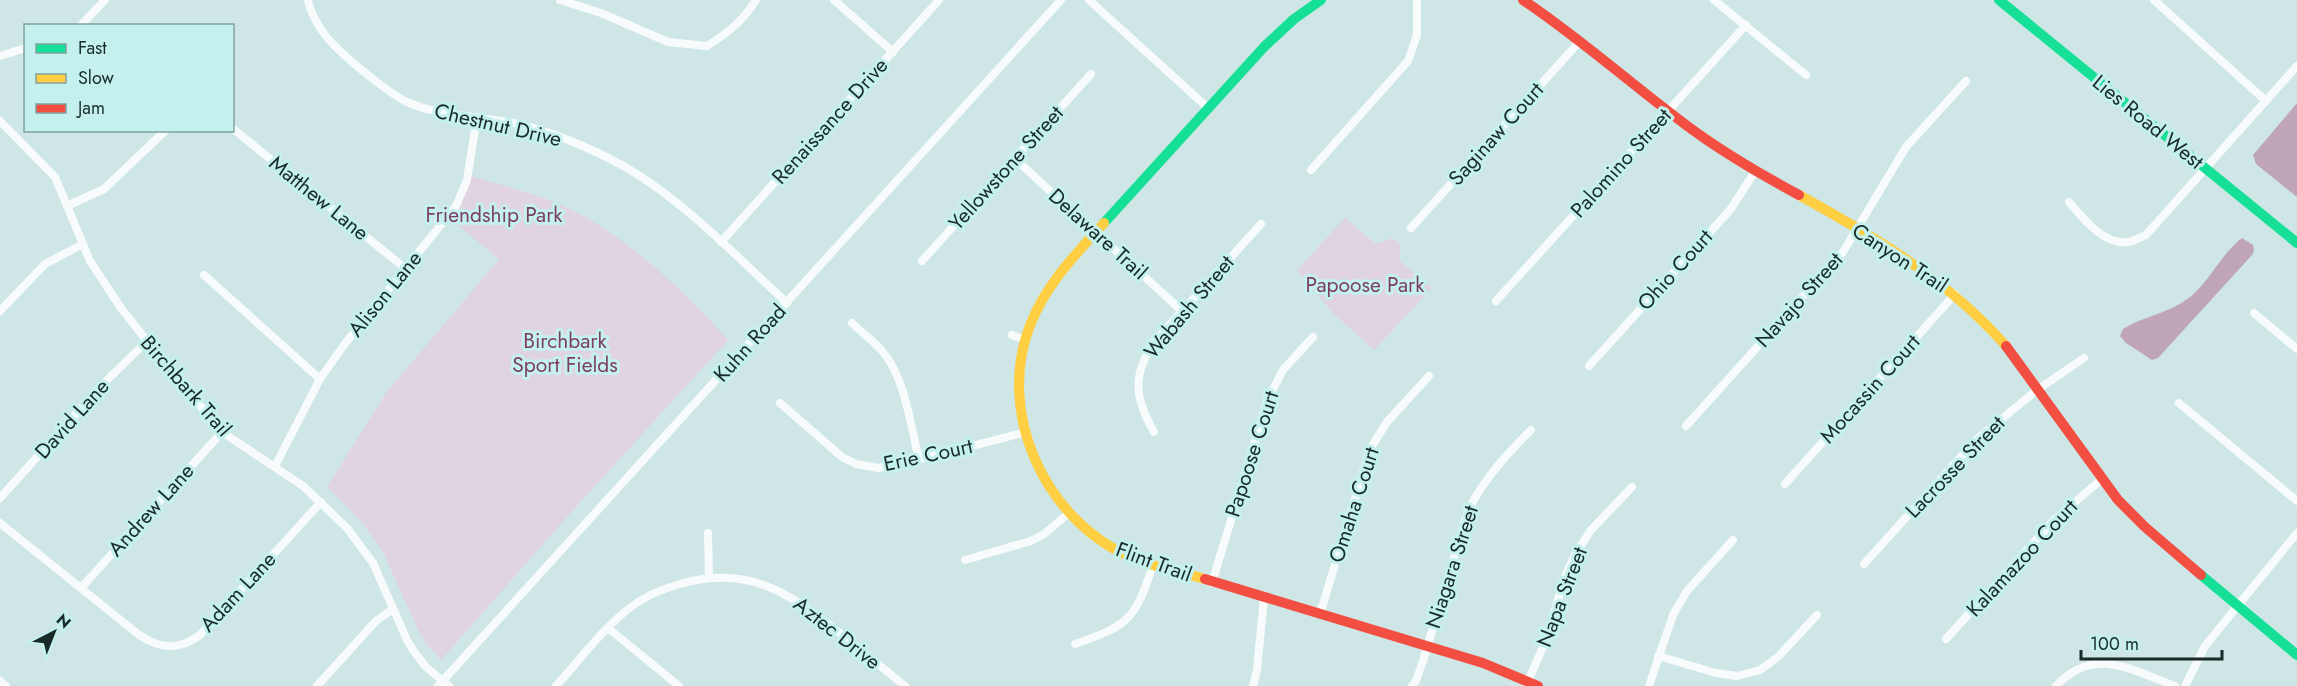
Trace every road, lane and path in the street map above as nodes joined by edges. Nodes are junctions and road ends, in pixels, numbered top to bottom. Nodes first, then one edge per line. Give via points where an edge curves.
1 (105, 0) edge
2 (560, 0) edge
3 (756, 0) edge
4 (834, 0) edge
5 (939, 0) edge
6 (1061, 0) edge
7 (1089, 0) edge
8 (1320, 0) edge
9 (1417, 0) edge
10 (1523, 0) edge
11 (1714, 0) edge
12 (1999, 0) edge
13 (2154, 0) edge
14 (308, 1) edge
15 (82, 24) edge
16 (1746, 25) junction
17 (1580, 41) junction
18 (24, 49) edge
19 (893, 52) junction
20 (0, 57) edge
21 (2297, 66) edge
22 (1091, 75) dead end
23 (1806, 75) dead end
24 (1966, 81) dead end
25 (2266, 101) junction
26 (1208, 108) junction
27 (1667, 112) junction
28 (477, 117) junction
29 (0, 121) edge
30 (234, 130) edge
31 (164, 132) edge
32 (1014, 158) junction
33 (2205, 168) junction
34 (1311, 170) dead end
35 (1756, 170) junction
36 (2068, 202) dead end
37 (68, 206) junction
38 (1261, 224) dead end
39 (1411, 228) dead end
40 (1858, 229) junction
41 (1095, 232) junction
42 (720, 242) junction
43 (2297, 243) edge
44 (83, 244) junction
45 (922, 261) dead end
46 (406, 269) junction
47 (204, 275) dead end
48 (1955, 294) junction
49 (1496, 301) dead end
50 (787, 303) junction
51 (0, 311) edge
52 (1182, 311) junction
53 (2254, 313) dead end
54 (852, 323) dead end
55 (1012, 334) dead end
56 (1312, 337) dead end
57 (1025, 340) junction
58 (147, 341) junction
59 (2297, 349) edge
60 (2084, 358) dead end
61 (1589, 366) dead end
62 (1429, 376) dead end
63 (320, 379) junction
64 (2037, 390) junction
65 (780, 403) dead end
66 (2179, 403) dead end
67 (1686, 426) dead end
68 (1531, 430) dead end
69 (222, 432) junction
70 (1026, 432) junction
71 (1154, 432) dead end
72 (919, 460) junction
73 (275, 466) junction
74 (2102, 478) junction
75 (1785, 484) dead end
76 (1632, 487) dead end
77 (0, 498) edge
78 (2297, 501) edge
79 (321, 502) junction
80 (1069, 513) junction
81 (0, 523) edge
82 (708, 533) dead end
83 (2297, 533) edge
84 (1733, 540) dead end
85 (965, 560) dead end
86 (1864, 564) dead end
87 (1153, 565) junction
88 (709, 578) junction
89 (1212, 583) junction
90 (81, 588) junction
91 (1264, 598) junction
92 (2237, 605) junction
93 (393, 609) junction
94 (1320, 615) junction
95 (1817, 615) dead end
96 (608, 628) junction
97 (1946, 639) dead end
98 (1075, 644) dead end
99 (1427, 646) junction
100 (2297, 655) edge
101 (1658, 656) junction
102 (1735, 676) junction
103 (0, 681) edge
104 (443, 684) edge
105 (1530, 684) edge
106 (6, 686) edge
107 (317, 686) edge
108 (556, 686) edge
109 (679, 686) edge
110 (905, 686) edge
111 (1253, 686) edge
112 (1412, 686) edge
113 (1649, 686) edge
114 (1735, 686) edge
115 (2056, 686) edge
116 (2175, 686) edge
117 (2184, 686) edge

1 - 15 street
2 - 3 street via 668,42 707,46 733,29
4 - 19 street
5 - 19 street, Renaissance Drive
6 - 50 street, Kuhn Road
7 - 26 street
8 - 26 street via 1276,33
9 - 34 street via 1417,35 1408,61
10 - 17 street, Canyon Trail
11 - 16 street
12 - 33 street, Lies Road West
13 - 25 street
14 - 28 street, Chestnut Drive via 333,45 388,90 427,109
16 - 23 street
16 - 27 street, Palomino Street
17 - 27 street, Canyon Trail
17 - 39 street, Saginaw Court
18 - 20 street
19 - 42 street, Renaissance Drive
21 - 25 street
22 - 32 street, Yellowstone Street
24 - 40 street, Navajo Street via 1906,147
25 - 33 street
26 - 41 street, Flint Trail
27 - 35 street, Canyon Trail
27 - 49 street, Palomino Street
28 - 42 street, Chestnut Drive via 543,131 596,152 650,183
28 - 46 street, Alison Lane via 467,180 456,206
29 - 37 street, Birchbark Trail via 50,170
30 - 46 street, Matthew Lane
31 - 37 street via 104,189
32 - 41 street, Delaware Trail
32 - 45 street, Yellowstone Street
33 - 36 street via 2153,229 2127,243 2103,236
33 - 43 street, Lies Road West
35 - 40 street, Canyon Trail
35 - 61 street, Ohio Court via 1730,210
37 - 44 street, Birchbark Trail
38 - 52 street, Wabash Street
40 - 48 street, Canyon Trail via 1905,256
40 - 67 street, Navajo Street via 1843,252
41 - 52 street, Delaware Trail
41 - 57 street, Flint Trail via 1052,283
42 - 50 street, Chestnut Drive
44 - 51 street via 45,264
44 - 58 street, Birchbark Trail via 104,285
46 - 63 street, Alison Lane
47 - 63 street
48 - 64 street, Canyon Trail via 1994,332
48 - 75 street, Mocassin Court
50 - 104 street, Kuhn Road
52 - 71 street, Wabash Street via 1155,341 1140,368 1140,403
53 - 59 street
54 - 72 street via 894,368
55 - 57 street
56 - 89 street, Papoose Court via 1283,370 1267,401
57 - 70 street, Flint Trail via 1020,382
58 - 69 street, Birchbark Trail
58 - 77 street, David Lane
60 - 64 street, Lacrosse Street
62 - 94 street, Omaha Court via 1387,422 1370,449
63 - 73 street, Alison Lane
64 - 74 street, Canyon Trail
64 - 86 street, Lacrosse Street via 1977,439
65 - 72 street, Erie Court via 830,448 856,464 878,468
66 - 78 street
68 - 99 street, Niagara Street via 1490,475 1468,511
69 - 73 street, Birchbark Trail
69 - 90 street, Andrew Lane
70 - 72 street, Erie Court
70 - 80 street, Flint Trail via 1040,472
73 - 79 street, Birchbark Trail
74 - 92 street, Canyon Trail via 2152,534
74 - 97 street, Kalamazoo Court via 2055,519
76 - 105 street, Napa Street via 1591,530 1576,553
79 - 90 street, Adam Lane via 187,644 164,647 146,640
79 - 93 street, Birchbark Trail via 364,550
80 - 85 street via 1031,542
80 - 87 street, Flint Trail via 1110,546
81 - 90 street, Adam Lane
82 - 88 street
83 - 92 street
84 - 101 street via 1687,591 1672,615
87 - 89 street, Flint Trail
87 - 98 street via 1129,619 1110,632
88 - 96 street, Aztec Drive via 649,596
88 - 110 street, Aztec Drive via 760,584 798,600
89 - 91 street, Flint Trail
91 - 94 street, Flint Trail
91 - 111 street
92 - 100 street, Canyon Trail
92 - 117 street via 2205,646
93 - 104 street, Birchbark Trail via 415,653
93 - 107 street via 376,621
94 - 99 street, Flint Trail
95 - 102 street via 1778,657 1760,669
96 - 108 street, Aztec Drive
96 - 109 street
99 - 105 street, Flint Trail via 1483,663
99 - 112 street, Niagara Street
101 - 102 street
101 - 113 street
102 - 114 street
103 - 106 street
115 - 116 street via 2077,668 2108,662

